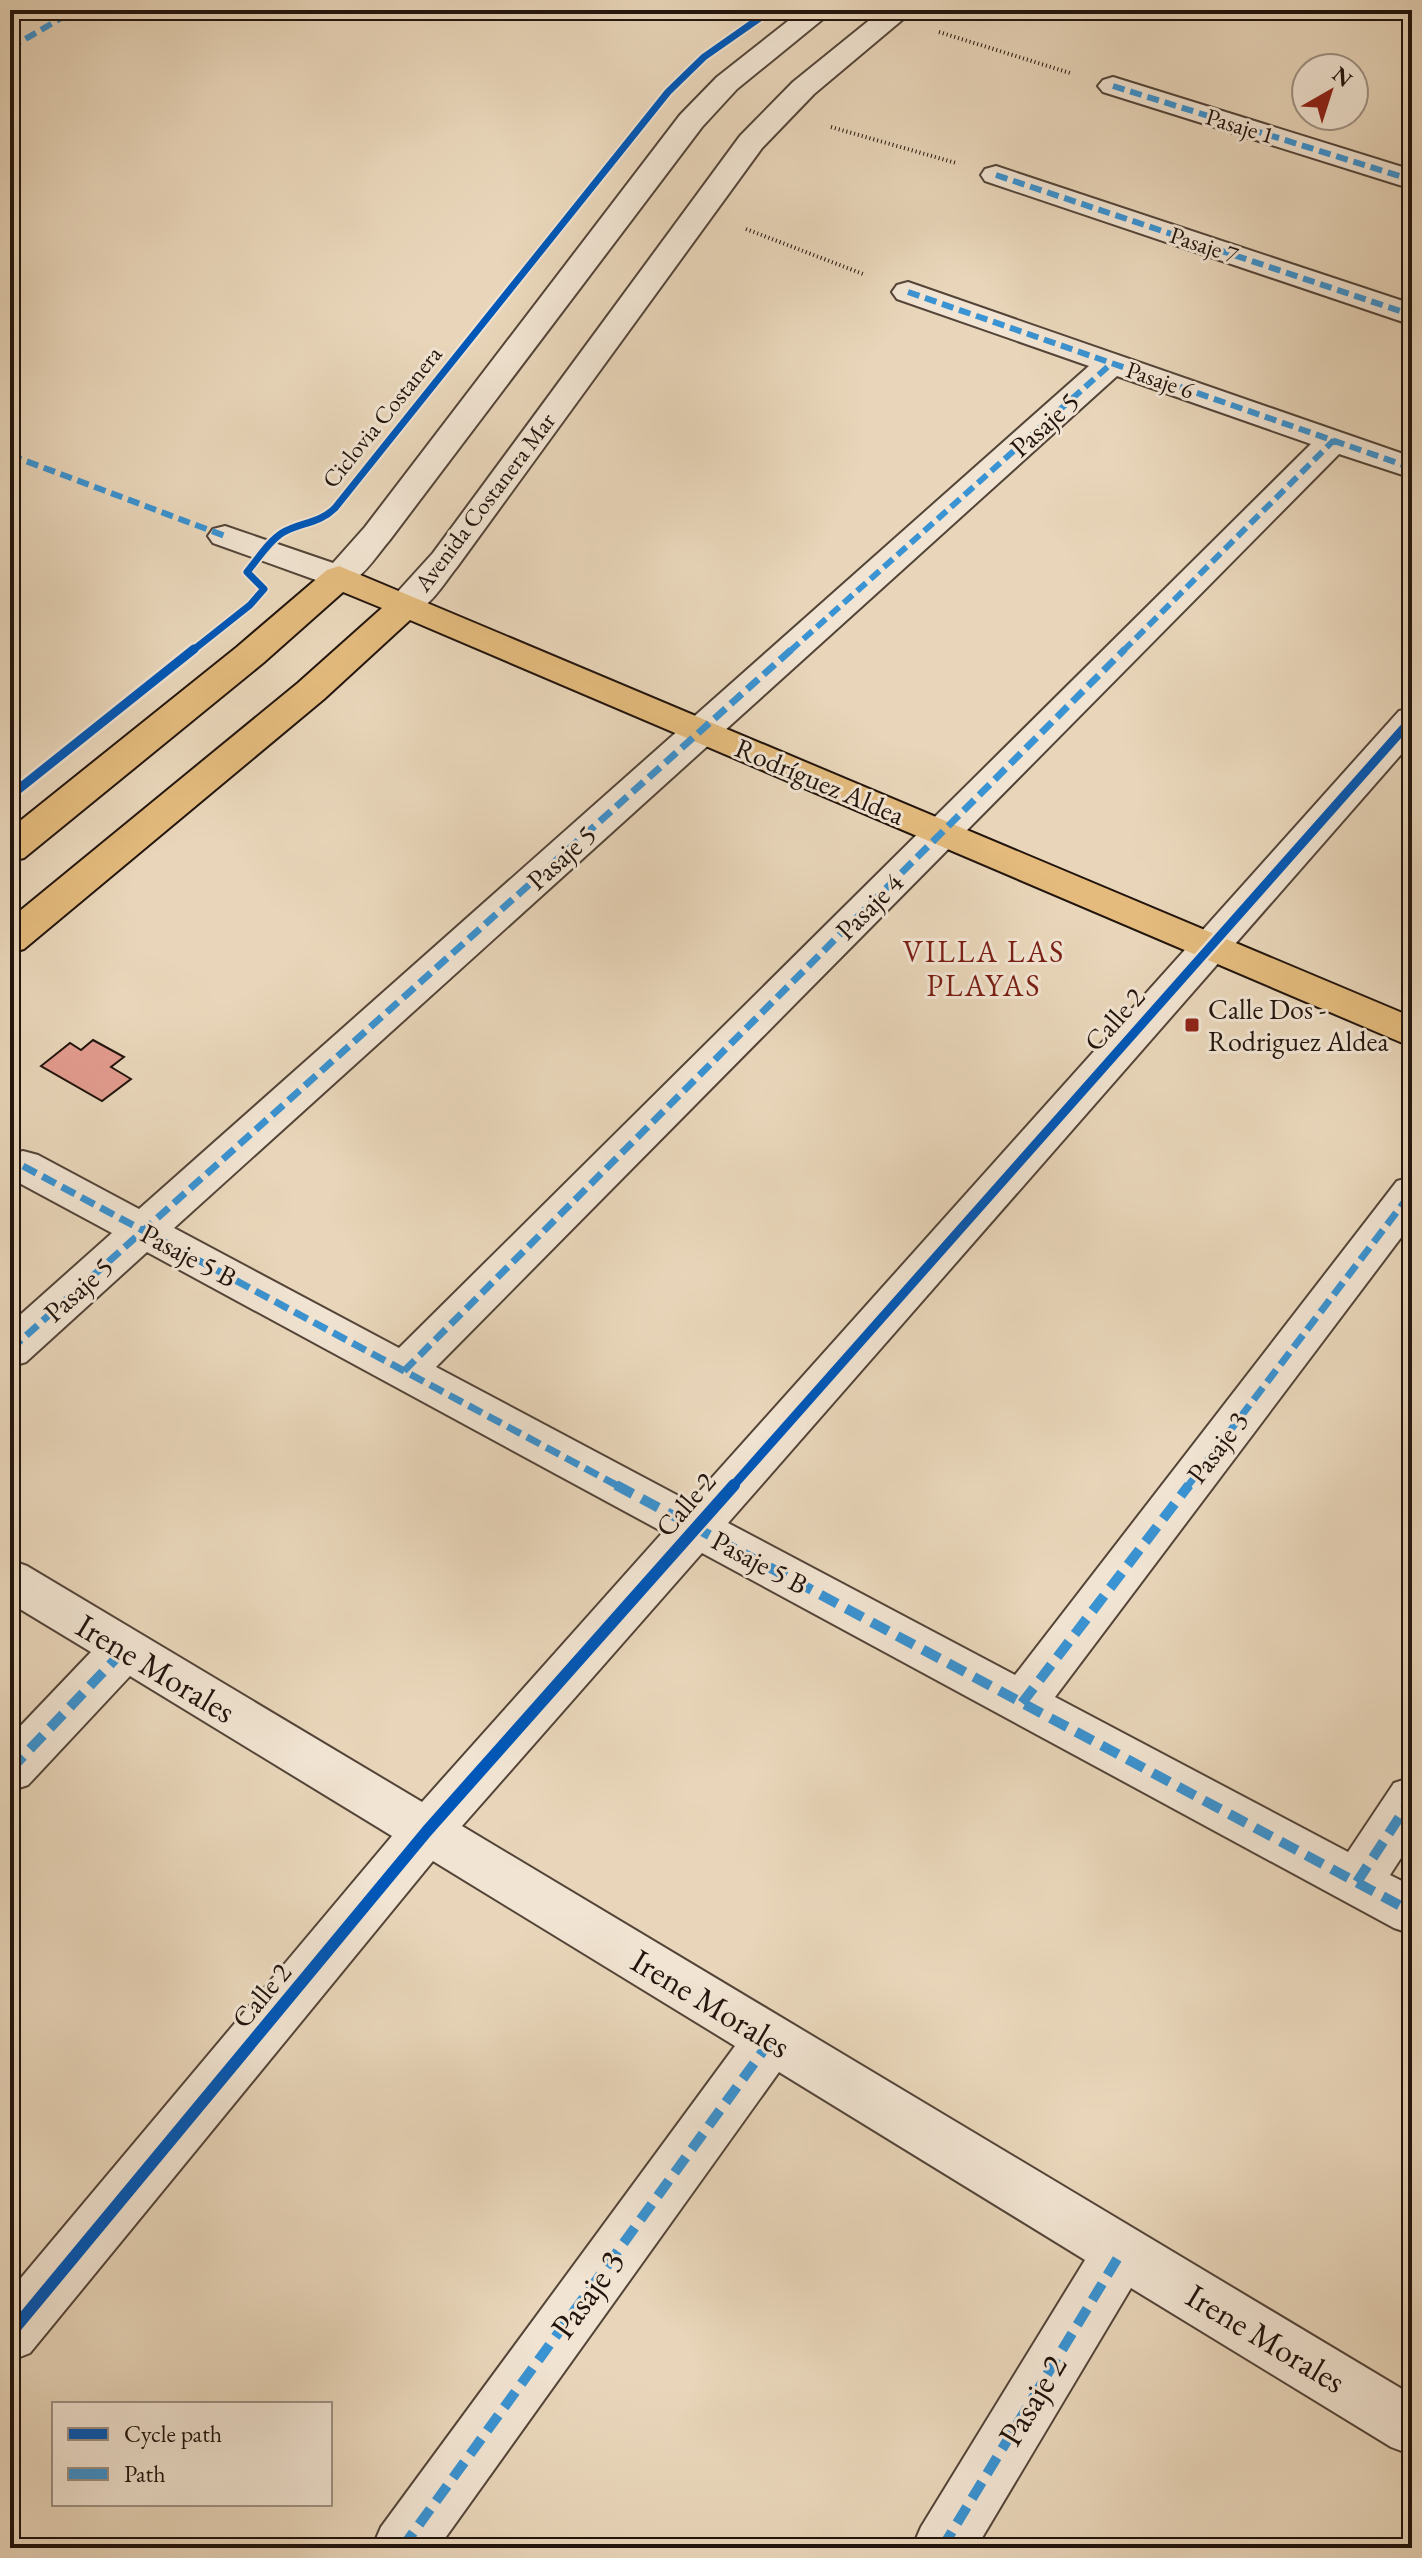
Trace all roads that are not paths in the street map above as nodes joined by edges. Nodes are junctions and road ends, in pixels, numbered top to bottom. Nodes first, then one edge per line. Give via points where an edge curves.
1 (820, 10) edge
2 (895, 14) edge
3 (1113, 86) road end
4 (996, 175) road end
5 (1412, 180) edge
6 (908, 292) road end
7 (1412, 315) edge
8 (1112, 363) junction
9 (1334, 440) junction
10 (1412, 468) edge
11 (225, 536) dead end
12 (339, 577) junction
13 (406, 605) junction
14 (1412, 719) edge
15 (701, 731) junction
16 (942, 833) junction
17 (10, 849) edge
18 (10, 940) edge
19 (1209, 947) junction
20 (1412, 1033) edge
21 (23, 1166) dead end
22 (1412, 1192) edge
23 (143, 1231) junction
24 (10, 1350) edge
25 (404, 1371) junction
26 (696, 1528) junction
27 (10, 1579) edge
28 (125, 1649) junction
29 (1022, 1703) junction
30 (10, 1770) edge
31 (1412, 1798) edge
32 (427, 1831) junction
33 (1357, 1882) junction
34 (1412, 1912) edge
35 (771, 2040) junction
36 (1122, 2251) junction
37 (10, 2334) edge
38 (1412, 2427) edge
39 (402, 2548) edge
40 (942, 2548) edge

1 - 12 street via 739,72 691,121
2 - 13 street, Avenida Costanera Mar via 775,113 445,560
3 - 5 street, Pasaje 1
4 - 7 street, Pasaje 7
6 - 8 street, Pasaje 6
8 - 9 street, Pasaje 6
8 - 15 street, Pasaje 5
9 - 10 street, Pasaje 6
9 - 16 street, Pasaje 4
11 - 12 street, Rodríguez Aldea
12 - 13 main road, Rodríguez Aldea
12 - 17 main road
13 - 15 main road, Rodríguez Aldea
13 - 18 main road, Avenida Costanera Mar via 311,691
14 - 19 street, Calle 2
15 - 16 main road, Rodríguez Aldea
15 - 23 street, Pasaje 5
16 - 19 main road, Rodríguez Aldea
16 - 25 street, Pasaje 4
19 - 20 main road, Rodríguez Aldea
19 - 26 street, Calle 2
21 - 23 street, Pasaje 5 B
22 - 29 street, Pasaje 3
23 - 24 street, Pasaje 5
23 - 25 street, Pasaje 5 B
25 - 26 street, Pasaje 5 B
26 - 29 street, Pasaje 5 B
26 - 32 street, Calle 2
27 - 28 street, Irene Morales
28 - 30 street
28 - 32 street, Irene Morales
29 - 33 street, Pasaje 5 B
31 - 33 street
32 - 35 street, Irene Morales
32 - 37 street, Calle 2
33 - 34 street, Pasaje 5 B
35 - 36 street, Irene Morales
35 - 39 street, Pasaje 3
36 - 38 street, Irene Morales
36 - 40 street, Pasaje 2

